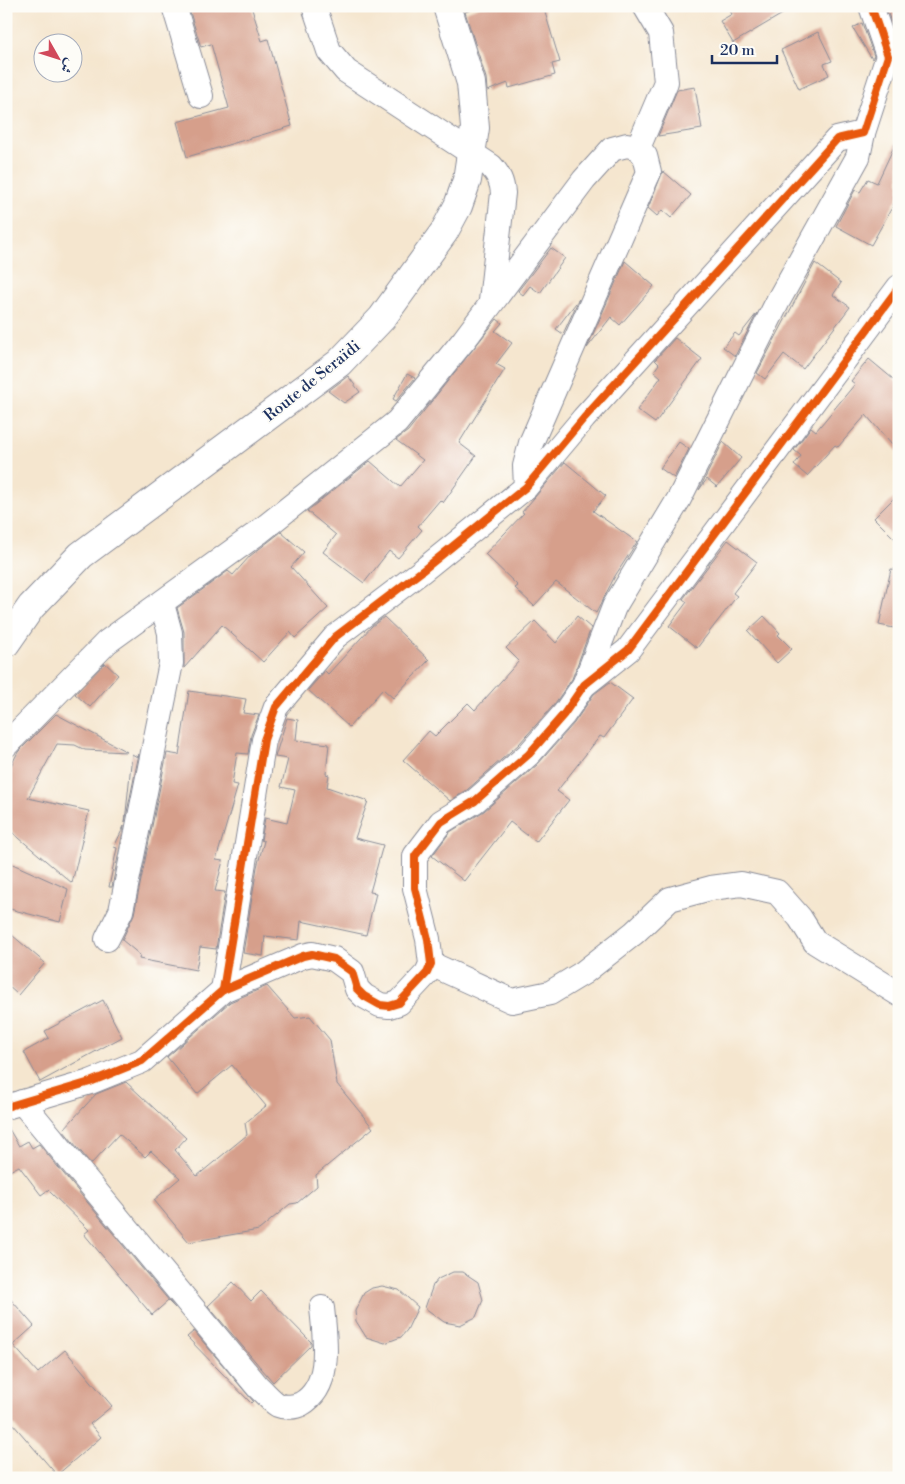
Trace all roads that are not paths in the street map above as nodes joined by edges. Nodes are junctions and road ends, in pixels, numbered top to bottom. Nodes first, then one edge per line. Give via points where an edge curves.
1 (174, 6) edge
2 (314, 6) edge
3 (447, 6) edge
4 (645, 6) edge
5 (870, 6) edge
6 (201, 96) dead end
7 (863, 133) junction
8 (638, 148) junction
9 (472, 154) junction
10 (899, 287) edge
11 (491, 301) junction
12 (526, 487) junction
13 (162, 604) junction
14 (6, 643) edge
15 (584, 685) junction
16 (6, 744) edge
17 (107, 939) dead end
18 (431, 964) junction
19 (224, 990) junction
20 (899, 994) edge
21 (14, 1104) edge
22 (322, 1308) dead end

1 - 6 street
2 - 9 street via 326,45 346,71
3 - 9 street, Route de Seraïdi via 471,82 476,128
4 - 8 street via 661,33 666,82
5 - 7 street via 888,56
7 - 12 street via 837,139 584,418
7 - 15 street via 858,157 778,301 679,499 614,607
8 - 11 street via 627,145 612,149 584,180
8 - 12 street via 648,161 647,177 531,443 525,466
9 - 11 street via 491,166 502,182
9 - 14 street, Route de Seraïdi via 464,189 444,232 362,341 316,382 81,555 31,607
10 - 15 street via 628,650
11 - 13 street via 464,340 397,422
12 - 19 street via 335,637 276,707 264,740
13 - 16 street via 107,642
13 - 17 street via 170,633 171,663 121,911
15 - 18 street via 529,754 475,801 441,822 415,856 415,888
18 - 19 street via 427,973 399,1003 389,1006 380,1005 359,993 352,972 343,964 312,954
18 - 20 street via 512,1001 550,993 584,973 670,899 741,884 777,892 800,918 815,942
19 - 21 street via 142,1061 90,1082
21 - 22 street via 258,1387 279,1406 295,1407 309,1399 322,1377 326,1351

